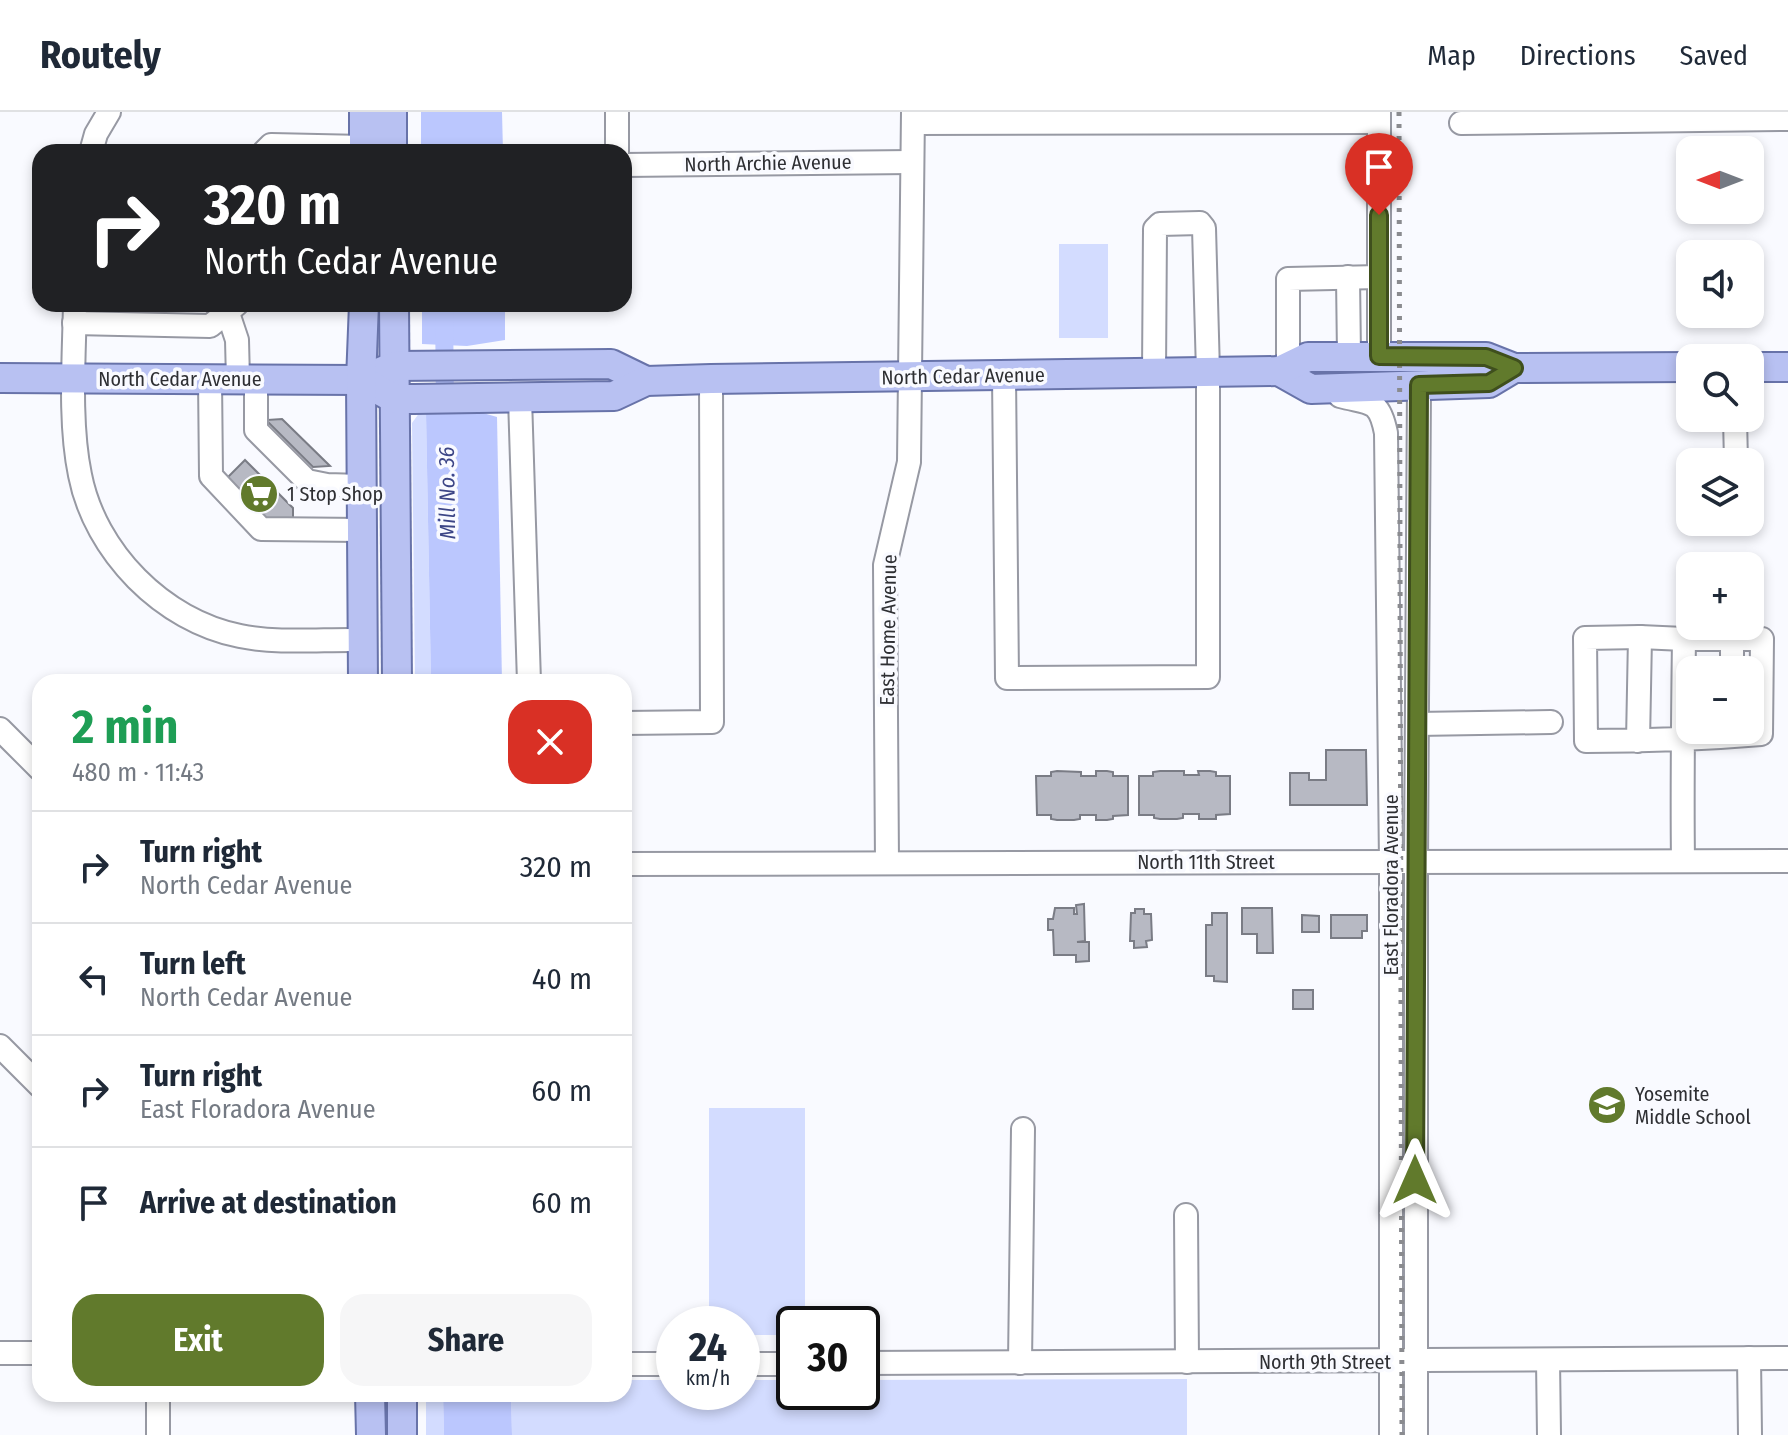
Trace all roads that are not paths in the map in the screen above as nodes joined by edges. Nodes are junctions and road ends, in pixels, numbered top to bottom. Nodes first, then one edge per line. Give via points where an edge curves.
1 (109, 112) edge
2 (364, 112) edge
3 (392, 112) edge
4 (617, 112) edge
5 (913, 117) edge
6 (1379, 117) edge
7 (1788, 119) edge
8 (1461, 123) dead end
9 (93, 144) edge
10 (364, 144) edge
11 (392, 144) edge
12 (617, 144) edge
13 (912, 162) junction
14 (632, 165) edge
15 (1348, 277) junction
16 (1379, 277) junction
17 (229, 312) edge
18 (233, 312) edge
19 (364, 312) edge
20 (396, 312) edge
21 (74, 314) edge
22 (1349, 356) junction
23 (1379, 356) junction
24 (407, 366) junction
25 (1676, 367) edge
26 (1764, 367) edge
27 (1788, 367) edge
28 (1514, 368) junction
29 (1284, 369) junction
30 (1208, 372) junction
31 (1154, 373) junction
32 (1004, 375) junction
33 (910, 377) junction
34 (0, 378) edge
35 (75, 379) junction
36 (235, 379) junction
37 (711, 379) junction
38 (361, 380) junction
39 (646, 381) junction
40 (1419, 385) junction
41 (1311, 389) junction
42 (506, 398) junction
43 (408, 399) junction
44 (361, 486) junction
45 (362, 530) junction
46 (1640, 637) junction
47 (1676, 639) edge
48 (362, 640) junction
49 (363, 674) edge
50 (397, 674) edge
51 (528, 674) edge
52 (1551, 722) dead end
53 (632, 723) edge
54 (1417, 724) junction
55 (0, 729) edge
56 (1638, 741) junction
57 (1676, 741) edge
58 (1683, 744) edge
59 (32, 761) edge
60 (1683, 861) junction
61 (1788, 861) edge
62 (1391, 862) junction
63 (1416, 862) junction
64 (887, 863) junction
65 (632, 864) edge
66 (0, 1046) edge
67 (32, 1078) edge
68 (1023, 1129) dead end
69 (1186, 1215) dead end
70 (0, 1353) edge
71 (32, 1353) edge
72 (1749, 1358) junction
73 (1788, 1358) edge
74 (1548, 1360) junction
75 (1187, 1362) junction
76 (1391, 1362) junction
77 (1415, 1362) junction
78 (880, 1363) edge
79 (1020, 1363) junction
80 (632, 1364) edge
81 (656, 1364) edge
82 (158, 1402) edge
83 (370, 1402) edge
84 (402, 1402) edge
85 (158, 1435) edge
86 (371, 1435) edge
87 (402, 1435) edge
88 (1391, 1435) edge
89 (1416, 1435) edge
90 (1549, 1435) edge
91 (1750, 1435) edge

1 - 9 street
2 - 10 main road
3 - 11 main road
4 - 12 street
5 - 6 street
5 - 13 street, East Home Avenue
6 - 16 street
7 - 8 street
13 - 14 street, North Archie Avenue
13 - 33 street, East Home Avenue
15 - 16 street
15 - 22 street
15 - 29 street via 1288,279
16 - 23 street
17 - 21 street via 210,326
18 - 36 street
19 - 38 main road
20 - 24 main road
21 - 35 street
22 - 23 main road, North Cedar Avenue
22 - 29 main road, North Cedar Avenue via 1308,357
23 - 28 main road, North Cedar Avenue via 1486,357
24 - 38 main road, North Cedar Avenue
24 - 39 main road, North Cedar Avenue via 611,364
24 - 43 main road
25 - 28 main road, North Cedar Avenue
26 - 27 main road
28 - 40 main road, North Cedar Avenue via 1489,383
29 - 30 main road, North Cedar Avenue
29 - 41 main road
30 - 31 main road, North Cedar Avenue
30 - 31 street via 1200,223 1160,224 1155,229
30 - 32 street via 1208,677 1007,678
31 - 32 main road, North Cedar Avenue
32 - 33 main road, North Cedar Avenue
33 - 37 main road, North Cedar Avenue
33 - 64 street, East Home Avenue via 909,462 885,565
34 - 35 main road, North Cedar Avenue
35 - 36 main road, North Cedar Avenue
35 - 48 street via 76,446 88,505 116,553 153,593 193,620 241,636
36 - 38 main road, North Cedar Avenue
36 - 44 street via 256,430 307,481
36 - 45 street via 211,476 261,529
37 - 39 main road, North Cedar Avenue
37 - 53 street via 712,722
38 - 43 main road, North Cedar Avenue
38 - 44 main road
39 - 42 main road, North Cedar Avenue via 614,396
40 - 41 main road, North Cedar Avenue
40 - 54 street, East Floradora Avenue
41 - 62 street, East Floradora Avenue via 1367,400 1383,417 1386,433
42 - 43 main road, North Cedar Avenue
42 - 51 street
43 - 50 main road
44 - 45 main road
45 - 48 main road
46 - 47 street
46 - 56 street
46 - 56 street via 1585,638 1586,741
48 - 49 main road
52 - 54 street
54 - 63 street, East Floradora Avenue
55 - 59 street
56 - 57 street
58 - 60 street
60 - 61 street, North 11th Street
60 - 63 street, North 11th Street
62 - 63 street, North 11th Street
62 - 64 street, North 11th Street
62 - 76 street, East Floradora Avenue
63 - 77 street, East Floradora Avenue
64 - 65 street, North 11th Street
66 - 67 street
68 - 79 street
69 - 75 street
70 - 71 street
72 - 73 street, North 9th Street
72 - 74 street, North 9th Street
72 - 91 street
74 - 77 street, North 9th Street
74 - 90 street
75 - 76 street, North 9th Street
75 - 79 street, North 9th Street
76 - 77 street, North 9th Street
76 - 88 street, East Floradora Avenue
77 - 89 street, East Floradora Avenue
78 - 79 street, North 9th Street
80 - 81 street
82 - 85 street
83 - 86 main road
84 - 87 main road

